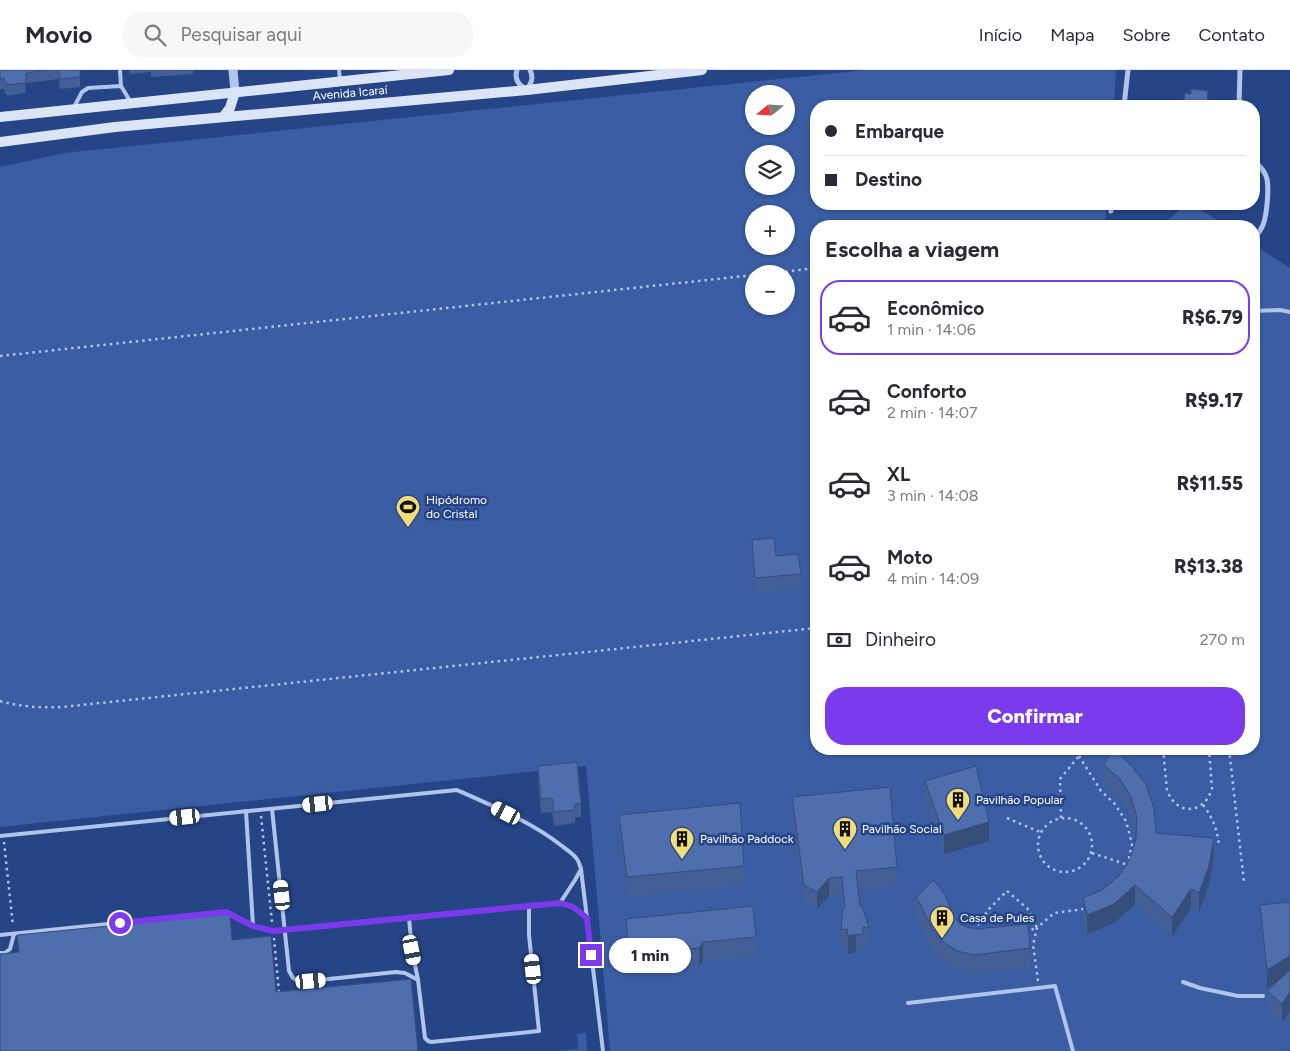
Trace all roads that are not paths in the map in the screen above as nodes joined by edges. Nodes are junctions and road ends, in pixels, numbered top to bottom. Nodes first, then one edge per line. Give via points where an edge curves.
1 (120, 70) edge
2 (233, 70) edge
3 (339, 70) edge
4 (449, 70) edge
5 (517, 70) edge
6 (530, 70) edge
7 (702, 70) edge
8 (1128, 70) edge
9 (1240, 70) edge
10 (407, 72) edge
11 (340, 81) junction
12 (122, 86) junction
13 (527, 90) junction
14 (235, 92) junction
15 (1125, 100) edge
16 (1239, 100) edge
17 (131, 103) junction
18 (72, 109) junction
19 (0, 116) edge
20 (223, 117) junction
21 (0, 142) edge
22 (1260, 165) edge
23 (1260, 232) edge
24 (1260, 311) edge
25 (1290, 312) edge
26 (272, 808) junction
27 (246, 811) junction
28 (2, 836) edge
29 (581, 870) junction
30 (560, 903) junction
31 (529, 906) junction
32 (409, 918) junction
33 (587, 918) junction
34 (253, 926) junction
35 (285, 930) junction
36 (14, 934) junction
37 (0, 935) edge
38 (0, 953) edge
39 (418, 980) junction
40 (1183, 982) dead end
41 (1263, 996) dead end
42 (908, 1003) dead end
43 (603, 1051) edge
44 (1073, 1051) edge

1 - 12 lane
2 - 14 street
3 - 11 lane
4 - 10 main road, Avenida Icaraí
5 - 13 street via 516,79
6 - 13 street via 532,82
7 - 13 main road, Avenida Icaraí
8 - 15 street
9 - 16 street
10 - 11 main road, Avenida Icaraí
11 - 14 main road, Avenida Icaraí
12 - 17 lane
12 - 18 lane via 88,88
13 - 20 main road, Avenida Icaraí
14 - 17 main road, Avenida Icaraí
14 - 20 main road
17 - 18 main road, Avenida Icaraí
18 - 19 main road, Avenida Icaraí
20 - 21 main road, Avenida Icaraí via 115,126
22 - 23 street via 1267,181 1266,214
24 - 25 lane
26 - 27 lane
26 - 29 lane via 456,790 490,804 554,840 576,857
26 - 35 lane
27 - 28 lane
27 - 34 lane
29 - 30 lane
29 - 33 lane
30 - 31 lane
30 - 33 lane via 573,907
31 - 32 lane
31 - 39 lane via 539,1030 428,1041
32 - 35 lane
32 - 39 lane
33 - 43 lane
34 - 35 lane
34 - 36 lane via 226,912
35 - 39 lane via 289,972 300,982 396,972
36 - 37 lane
36 - 38 lane via 10,949
40 - 41 lane via 1238,996
42 - 44 lane via 1055,986

